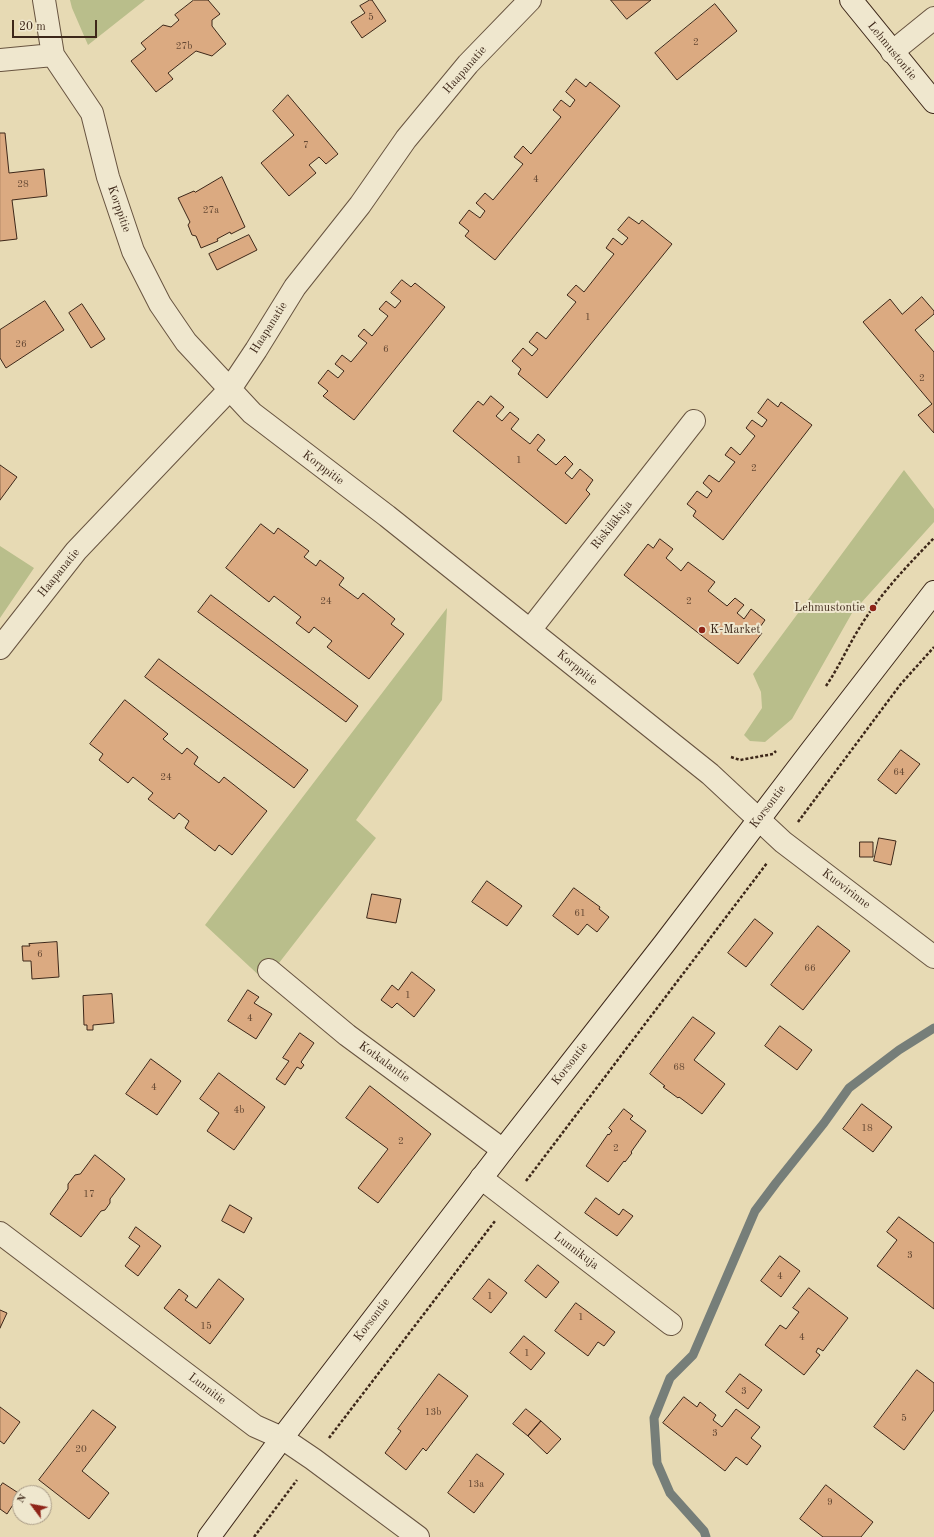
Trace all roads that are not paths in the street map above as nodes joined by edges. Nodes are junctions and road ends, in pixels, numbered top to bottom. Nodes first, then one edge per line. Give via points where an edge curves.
1 (44, 0) edge
2 (530, 0) edge
3 (851, 0) edge
4 (934, 18) edge
5 (892, 52) junction
6 (53, 55) junction
7 (0, 60) edge
8 (934, 102) edge
9 (230, 389) junction
10 (694, 421) dead end
11 (934, 592) edge
12 (530, 630) junction
13 (0, 648) edge
14 (760, 819) junction
15 (934, 957) edge
16 (269, 970) dead end
17 (503, 1150) junction
18 (481, 1178) junction
19 (0, 1233) edge
20 (671, 1324) dead end
21 (282, 1438) junction
22 (209, 1537) edge
23 (418, 1537) edge

1 - 6 street, Korppitie
2 - 9 street, Haapanatie via 468,64 406,139 360,205 295,287
3 - 5 street, Lehmustontie
4 - 5 street
5 - 8 street, Lehmustontie
6 - 7 street
6 - 9 street, Korppitie via 92,113 108,177 133,251 160,304 186,342
9 - 12 street, Korppitie via 252,413
9 - 13 street, Haapanatie via 76,551
10 - 12 street, Riskiläkuja
11 - 14 street, Korsontie
12 - 14 street, Korppitie via 710,774
14 - 15 street, Kuovirinne via 783,842
14 - 17 street, Korsontie
16 - 17 street, Kotkalantie via 347,1035
17 - 18 street, Korsontie
18 - 20 street, Lunnikuja
18 - 21 street, Korsontie
19 - 21 street, Lunnitie via 255,1426
21 - 22 street, Korsontie
21 - 23 street, Lunnitie

